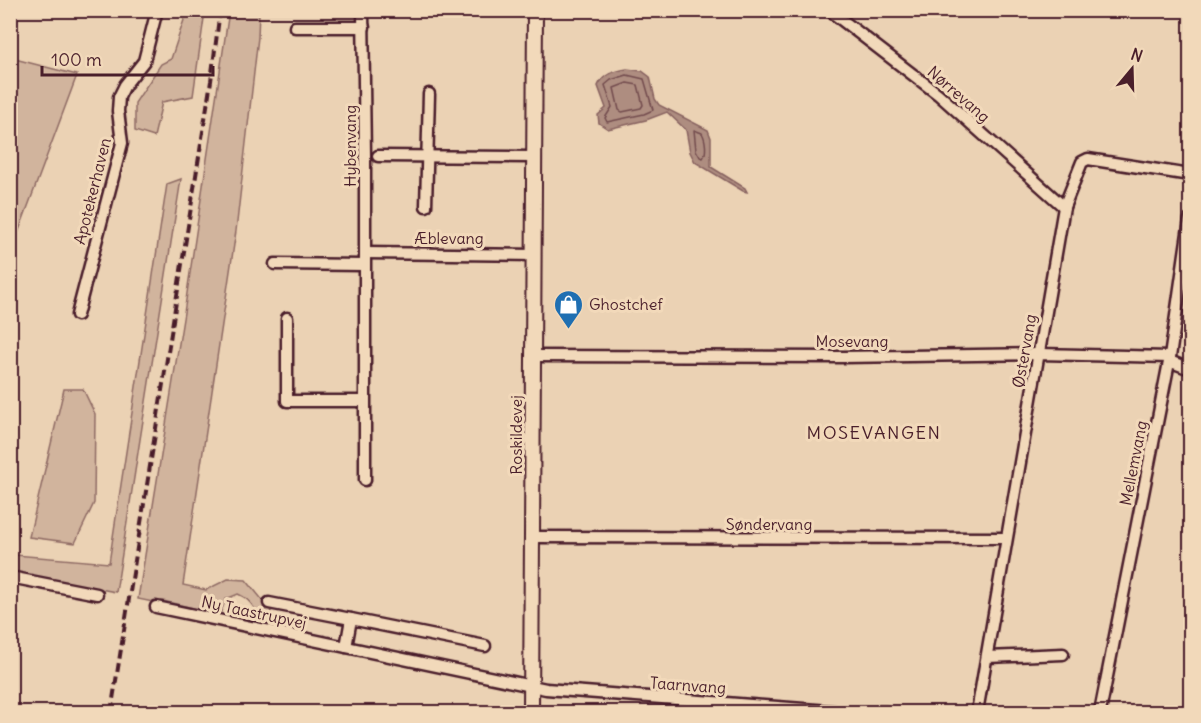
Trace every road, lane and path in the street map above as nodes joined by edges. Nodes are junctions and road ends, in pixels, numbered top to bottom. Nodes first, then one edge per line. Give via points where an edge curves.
1 (157, 10) edge
2 (363, 10) edge
3 (535, 10) edge
4 (829, 10) edge
5 (295, 27) dead end
6 (363, 27) junction
7 (429, 94) dead end
8 (371, 156) junction
9 (428, 156) junction
10 (535, 157) junction
11 (1191, 175) edge
12 (426, 206) dead end
13 (1064, 207) junction
14 (1191, 219) edge
15 (365, 253) junction
16 (534, 255) junction
17 (275, 264) dead end
18 (364, 265) junction
19 (77, 315) dead end
20 (287, 318) dead end
21 (1039, 354) junction
22 (534, 356) junction
23 (1170, 359) junction
24 (1191, 369) edge
25 (364, 401) junction
26 (365, 480) dead end
27 (532, 537) junction
28 (1006, 538) junction
29 (10, 577) edge
30 (97, 594) dead end
31 (269, 603) dead end
32 (156, 607) dead end
33 (351, 619) junction
34 (485, 646) dead end
35 (346, 647) junction
36 (1063, 654) dead end
37 (987, 657) junction
38 (532, 686) junction
39 (531, 712) edge
40 (843, 712) edge
41 (879, 712) edge
42 (886, 712) edge
43 (977, 712) edge
44 (1100, 712) edge

1 - 19 street, Apotekerhaven via 144,61 119,97 122,142
2 - 6 street, Hybenvang
3 - 10 street, Roskildevej
4 - 13 street, Nørrevang via 938,94
5 - 6 street
6 - 8 street, Hybenvang
7 - 9 street
8 - 9 street
8 - 15 street, Hybenvang
9 - 10 street
9 - 12 street
10 - 16 street, Roskildevej
11 - 13 street, Østervang via 1085,159
13 - 21 street, Østervang
14 - 23 street, Mellemvang
15 - 16 street, Æblevang
15 - 18 street, Hybenvang
16 - 22 street, Roskildevej
17 - 18 street
18 - 25 street, Hybenvang
20 - 25 street via 287,401
21 - 22 street, Mosevang
21 - 23 street, Mosevang
21 - 28 street, Østervang
22 - 27 street, Roskildevej
23 - 24 street, Mosevang
23 - 44 street, Mellemvang
25 - 26 street, Hybenvang
27 - 28 street, Søndervang
27 - 38 street, Roskildevej
28 - 37 street, Østervang
29 - 30 street
31 - 33 street, Ny Taastrupvej
32 - 35 street, Ny Taastrupvej
33 - 34 street, Ny Taastrupvej
33 - 35 street
35 - 38 street, Ny Taastrupvej
36 - 37 street
37 - 43 street, Østervang
38 - 39 street, Roskildevej
38 - 40 street, Taarnvang
41 - 42 street

